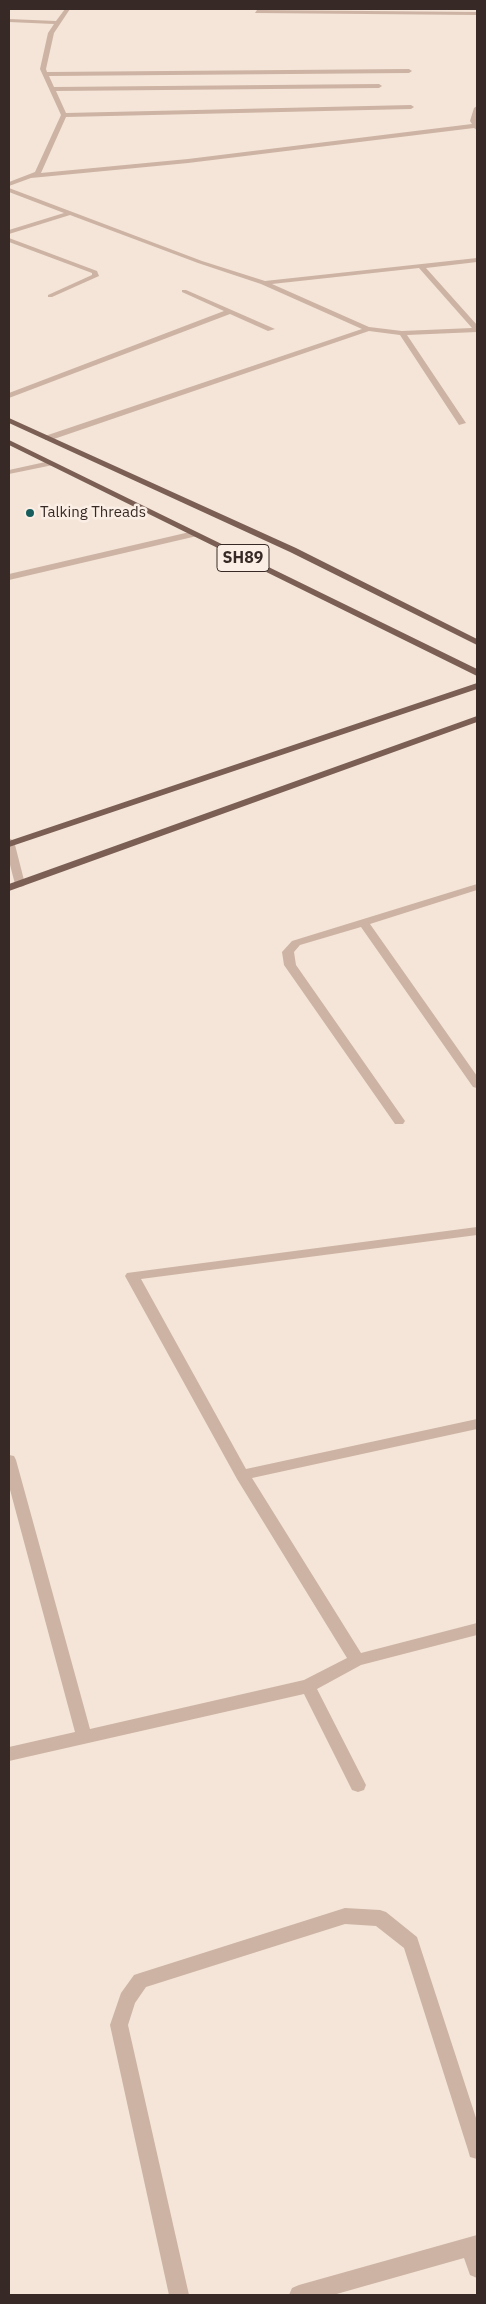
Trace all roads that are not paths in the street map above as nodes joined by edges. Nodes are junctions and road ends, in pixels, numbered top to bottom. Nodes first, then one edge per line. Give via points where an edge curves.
1 (67, 9) edge
2 (257, 12) dead end
3 (477, 14) edge
4 (9, 20) edge
5 (58, 22) junction
6 (409, 71) dead end
7 (45, 74) junction
8 (379, 86) dead end
9 (51, 88) junction
10 (411, 107) dead end
11 (477, 108) edge
12 (64, 115) junction
13 (476, 127) edge
14 (31, 176) junction
15 (9, 184) edge
16 (9, 190) edge
17 (72, 213) junction
18 (9, 232) edge
19 (9, 240) edge
20 (477, 260) edge
21 (421, 266) junction
22 (263, 283) junction
23 (184, 291) dead end
24 (50, 296) dead end
25 (230, 311) junction
26 (271, 329) dead end
27 (368, 329) junction
28 (477, 329) edge
29 (402, 334) junction
30 (9, 396) edge
31 (9, 420) edge
32 (462, 423) dead end
33 (48, 438) junction
34 (9, 442) edge
35 (50, 463) junction
36 (9, 472) edge
37 (194, 534) junction
38 (9, 577) edge
39 (477, 642) edge
40 (477, 673) edge
41 (477, 679) edge
42 (477, 685) edge
43 (477, 719) edge
44 (9, 843) edge
45 (20, 884) junction
46 (477, 887) edge
47 (9, 888) edge
48 (363, 922) junction
49 (477, 1084) edge
50 (399, 1121) dead end
51 (477, 1231) edge
52 (477, 1424) edge
53 (9, 1460) edge
54 (242, 1475) junction
55 (477, 1629) edge
56 (356, 1660) junction
57 (308, 1686) junction
58 (84, 1736) junction
59 (9, 1754) edge
60 (358, 1785) dead end
61 (477, 2150) edge
62 (474, 2245) edge
63 (477, 2268) edge
64 (325, 2292) edge
65 (179, 2295) edge
66 (299, 2295) edge

1 - 5 street
2 - 3 street
4 - 5 street
5 - 7 street via 51,33 43,69
6 - 7 street
7 - 9 street
8 - 9 street
9 - 12 street
10 - 12 street
11 - 13 street via 473,121
12 - 14 street via 38,173
13 - 14 street
14 - 15 street
16 - 17 street
17 - 18 street
17 - 22 street
19 - 24 street via 95,272 96,276
20 - 21 street
21 - 22 street
21 - 28 street
22 - 27 street
23 - 25 street
25 - 26 street
25 - 30 street
27 - 29 street
27 - 33 street
28 - 29 street
29 - 32 street
31 - 33 main road, SH89
33 - 39 main road, SH89 via 293,550
34 - 35 main road, SH89
35 - 36 street
35 - 37 main road, SH89
37 - 38 street
37 - 40 main road, SH89
41 - 42 main road
42 - 44 main road
43 - 45 main road
44 - 45 street
45 - 47 main road
46 - 48 street
48 - 49 street
48 - 50 street via 296,943 288,952 290,965
51 - 54 street via 132,1276
52 - 54 street
53 - 58 street
54 - 56 street
55 - 56 street
56 - 57 street
57 - 58 street
57 - 60 street
58 - 59 street
61 - 65 street via 411,1943 380,1918 345,1916 140,1981 127,1999 119,2024
62 - 63 street
62 - 64 street
64 - 66 street

